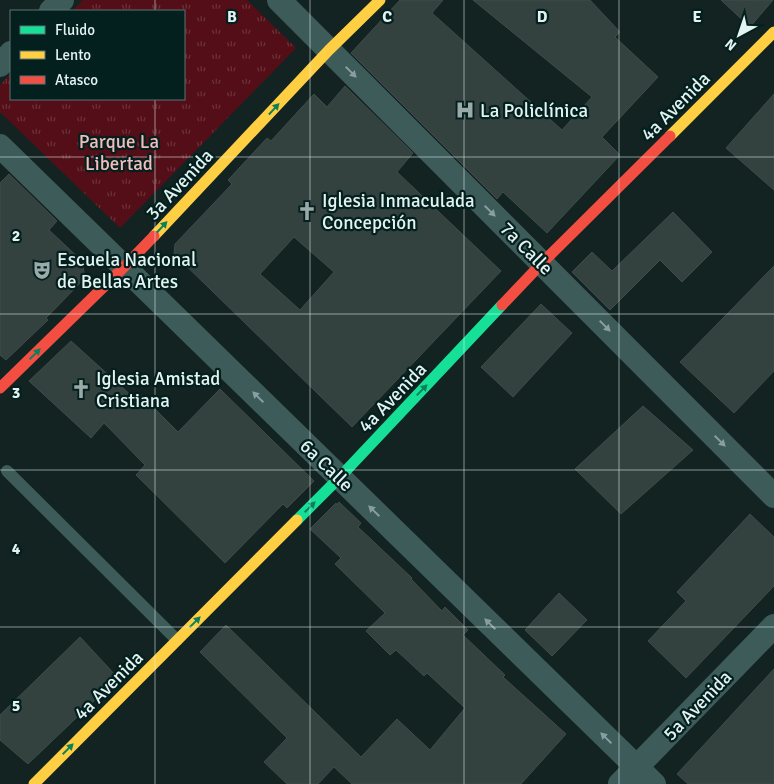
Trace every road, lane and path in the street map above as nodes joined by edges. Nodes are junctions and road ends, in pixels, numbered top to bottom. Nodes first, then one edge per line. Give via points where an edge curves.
1 (62, 0) edge
2 (279, 0) edge
3 (380, 0) edge
4 (52, 10) edge
5 (774, 32) edge
6 (329, 50) junction
7 (10, 54) edge
8 (0, 65) edge
9 (0, 146) edge
10 (542, 263) junction
11 (124, 267) junction
12 (0, 388) edge
13 (7, 471) dead end
14 (340, 477) junction
15 (774, 496) edge
16 (774, 626) edge
17 (177, 640) junction
18 (636, 767) junction
19 (34, 784) edge
20 (620, 784) edge
21 (654, 784) edge

1 - 4 street
2 - 6 street, 7a Calle
3 - 6 street, 3a Avenida
5 - 10 street, 4a Avenida
6 -> 10 street, 7a Calle
11 -> 6 street, 3a Avenida
7 - 8 street
9 - 11 street, 6a Calle
14 -> 10 street, 4a Avenida
10 -> 15 street, 7a Calle
12 -> 11 street, 3a Avenida
14 -> 11 street, 6a Calle
13 - 17 lane
17 -> 14 street, 4a Avenida
18 -> 14 street, 6a Calle
16 - 18 street, 5a Avenida
19 -> 17 street, 4a Avenida
18 - 20 street, 5a Avenida
18 - 21 street, 6a Calle

